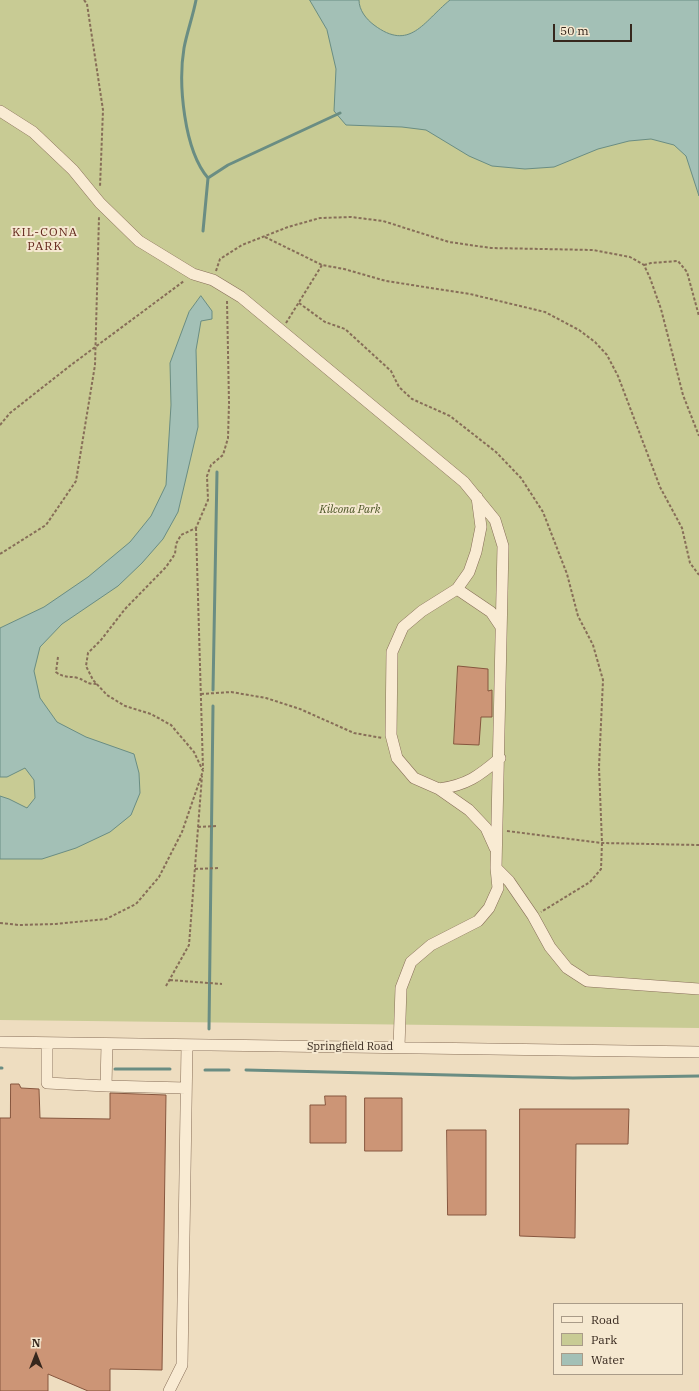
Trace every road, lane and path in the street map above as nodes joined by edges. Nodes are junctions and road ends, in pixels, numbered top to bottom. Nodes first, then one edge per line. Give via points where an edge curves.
1 (84, 0) edge
2 (0, 111) edge
3 (100, 203) junction
4 (265, 237) junction
5 (322, 265) junction
6 (644, 265) junction
7 (193, 274) junction
8 (214, 280) junction
9 (226, 288) junction
10 (299, 303) junction
11 (699, 316) edge
12 (282, 330) junction
13 (95, 347) junction
14 (0, 425) edge
15 (699, 436) edge
16 (477, 497) junction
17 (196, 528) junction
18 (0, 554) edge
19 (699, 575) edge
20 (457, 589) junction
21 (501, 627) junction
22 (58, 657) dead end
23 (98, 684) junction
24 (201, 694) junction
25 (392, 740) junction
26 (500, 758) junction
27 (203, 771) junction
28 (439, 789) junction
29 (218, 826) dead end
30 (198, 827) junction
31 (497, 830) junction
32 (602, 843) junction
33 (699, 845) edge
34 (496, 850) junction
35 (218, 868) dead end
36 (496, 868) junction
37 (195, 869) junction
38 (533, 916) junction
39 (0, 923) edge
40 (170, 980) junction
41 (222, 984) dead end
42 (166, 986) dead end
43 (699, 989) edge
44 (0, 1042) edge
45 (47, 1043) junction
46 (107, 1044) junction
47 (187, 1045) junction
48 (399, 1047) junction
49 (699, 1052) edge
50 (106, 1086) junction
51 (186, 1088) junction
52 (169, 1391) edge

1 - 3 path via 87,4 103,110
2 - 3 street via 33,132 73,170
3 - 7 street via 139,241
3 - 13 path
4 - 5 path
4 - 6 path via 320,218 351,217 383,221 449,242 491,248 594,250 630,257
4 - 8 path via 242,245 220,259
5 - 10 path
5 - 19 path via 386,281 470,294 545,312 579,330 595,342 607,355 618,376 660,488 682,528 690,563
6 - 11 path via 678,262 687,272
6 - 15 path via 661,309 683,395
7 - 8 street
7 - 13 path
8 - 9 street
9 - 12 street
9 - 17 path via 228,438 223,455 211,465 207,476 208,500
10 - 12 path
10 - 32 path via 325,322 345,329 391,371 399,387 412,399 450,416 496,452 521,478 542,512 567,574 578,616 593,645 603,680 599,767
12 - 16 street via 464,482
13 - 14 path via 10,413
13 - 18 path via 95,364 76,482 46,525
16 - 20 street via 481,527 476,552 469,572
16 - 21 street via 495,520 503,546
17 - 23 path via 181,535 176,544 175,554 166,567 125,609 102,640 88,653 86,666
17 - 24 path
20 - 21 street via 491,612
20 - 25 street via 422,611 403,627 392,652
21 - 26 street
22 - 23 path via 56,672 61,676 79,678 87,684
23 - 27 path via 107,695 125,706 151,714 171,725 194,752
24 - 25 path via 231,692 266,698 300,709 354,733
24 - 27 path
25 - 28 street via 397,758 414,778
26 - 28 street via 470,781 455,787
26 - 31 street
27 - 30 path
27 - 39 path via 182,832 159,877 136,904 106,919 19,926
28 - 34 street via 469,810 486,828
29 - 30 path
30 - 37 path
31 - 32 path
31 - 34 street
32 - 33 path
32 - 38 path via 601,869 590,882
34 - 36 street
35 - 37 path
36 - 38 street via 509,881
36 - 48 street via 498,888 489,908 478,921 431,946 411,962 401,988
37 - 40 path via 189,945
38 - 43 street via 550,947 568,968 587,981
40 - 41 path
40 - 42 path
44 - 45 street, Springfield Road
45 - 46 street, Springfield Road
45 - 50 street via 46,1083
46 - 47 street, Springfield Road
46 - 50 street
47 - 48 street, Springfield Road
47 - 51 street
48 - 49 street, Springfield Road
50 - 51 street
51 - 52 street via 182,1365

